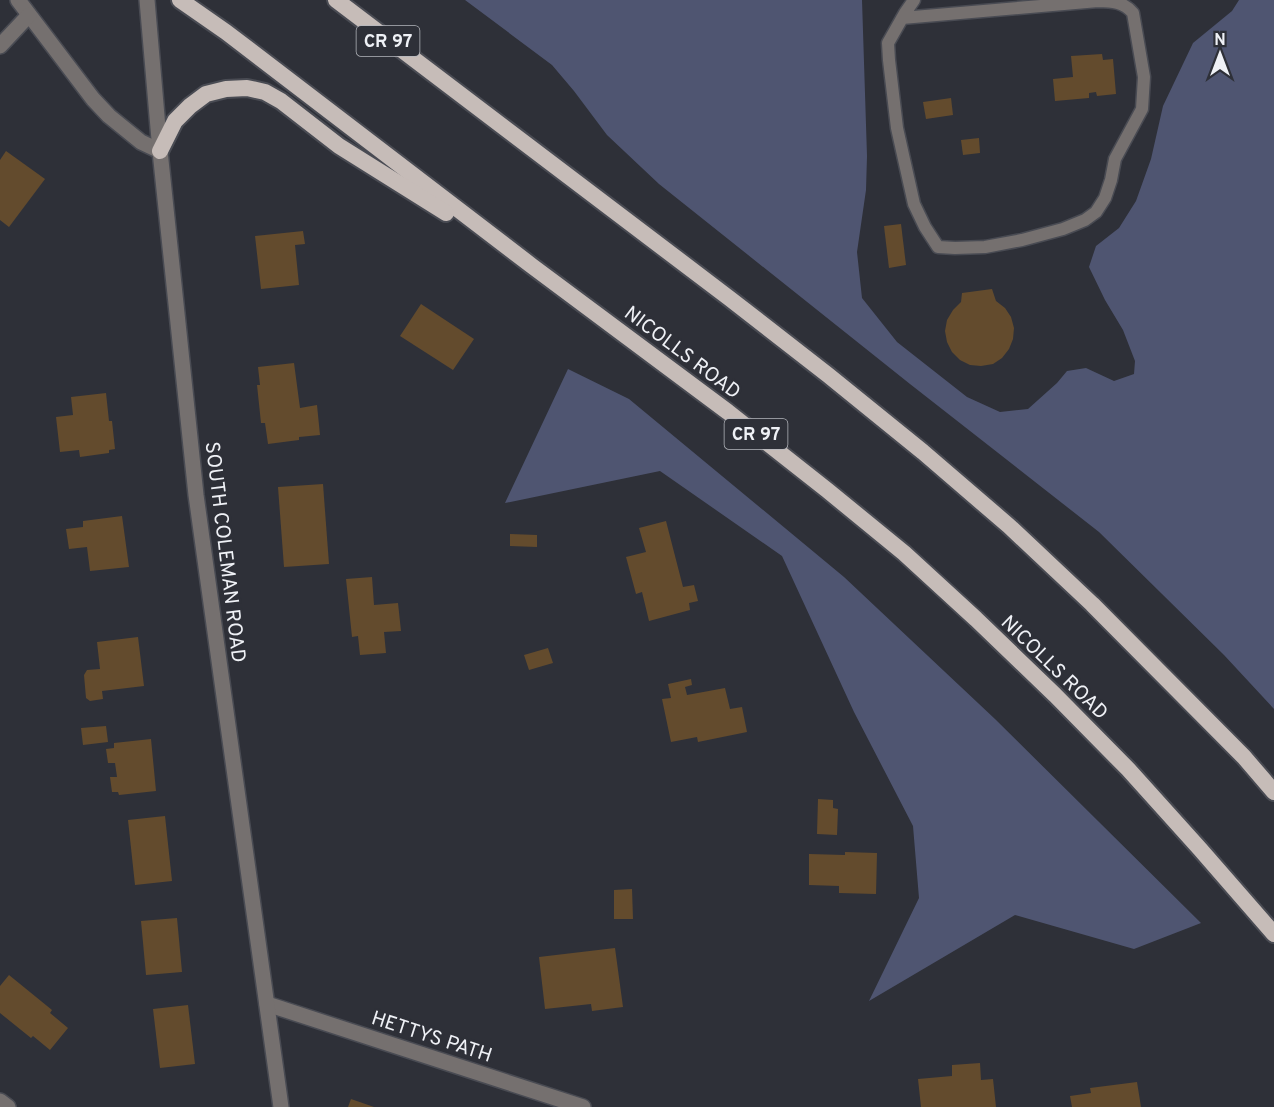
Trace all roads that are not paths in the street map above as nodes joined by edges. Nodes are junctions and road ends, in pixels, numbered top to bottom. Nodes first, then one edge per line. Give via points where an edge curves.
1 (18, 0) edge
2 (147, 0) edge
3 (180, 0) edge
4 (336, 0) edge
5 (915, 0) edge
6 (29, 15) junction
7 (902, 18) junction
8 (0, 46) edge
9 (160, 151) junction
10 (532, 266) junction
11 (1274, 792) edge
12 (1274, 934) edge
13 (267, 1004) junction
14 (0, 1101) edge
15 (8, 1107) edge
16 (281, 1107) edge
17 (583, 1107) edge

1 - 6 street
2 - 9 street, SOUTH COLEMAN ROAD
3 - 10 highway, NICOLLS ROAD / CR 97
4 - 11 highway, CR 97 via 729,298 923,452 1092,604
5 - 7 lane
6 - 8 street
6 - 9 street via 109,116 141,142
7 - 7 lane via 888,43 897,128 914,204 938,247 985,247 1022,240 1063,229 1096,212 1105,198 1115,159 1142,109 1144,77 1133,13 1128,7 1098,1
9 - 10 highway via 175,121 206,94 247,88 265,92 339,146
9 - 13 street, SOUTH COLEMAN ROAD via 196,495
10 - 12 highway, NICOLLS ROAD / CR 97 via 728,412 920,568 1128,769
13 - 16 street, SOUTH COLEMAN ROAD
13 - 17 street, HETTYS PATH
14 - 15 street

